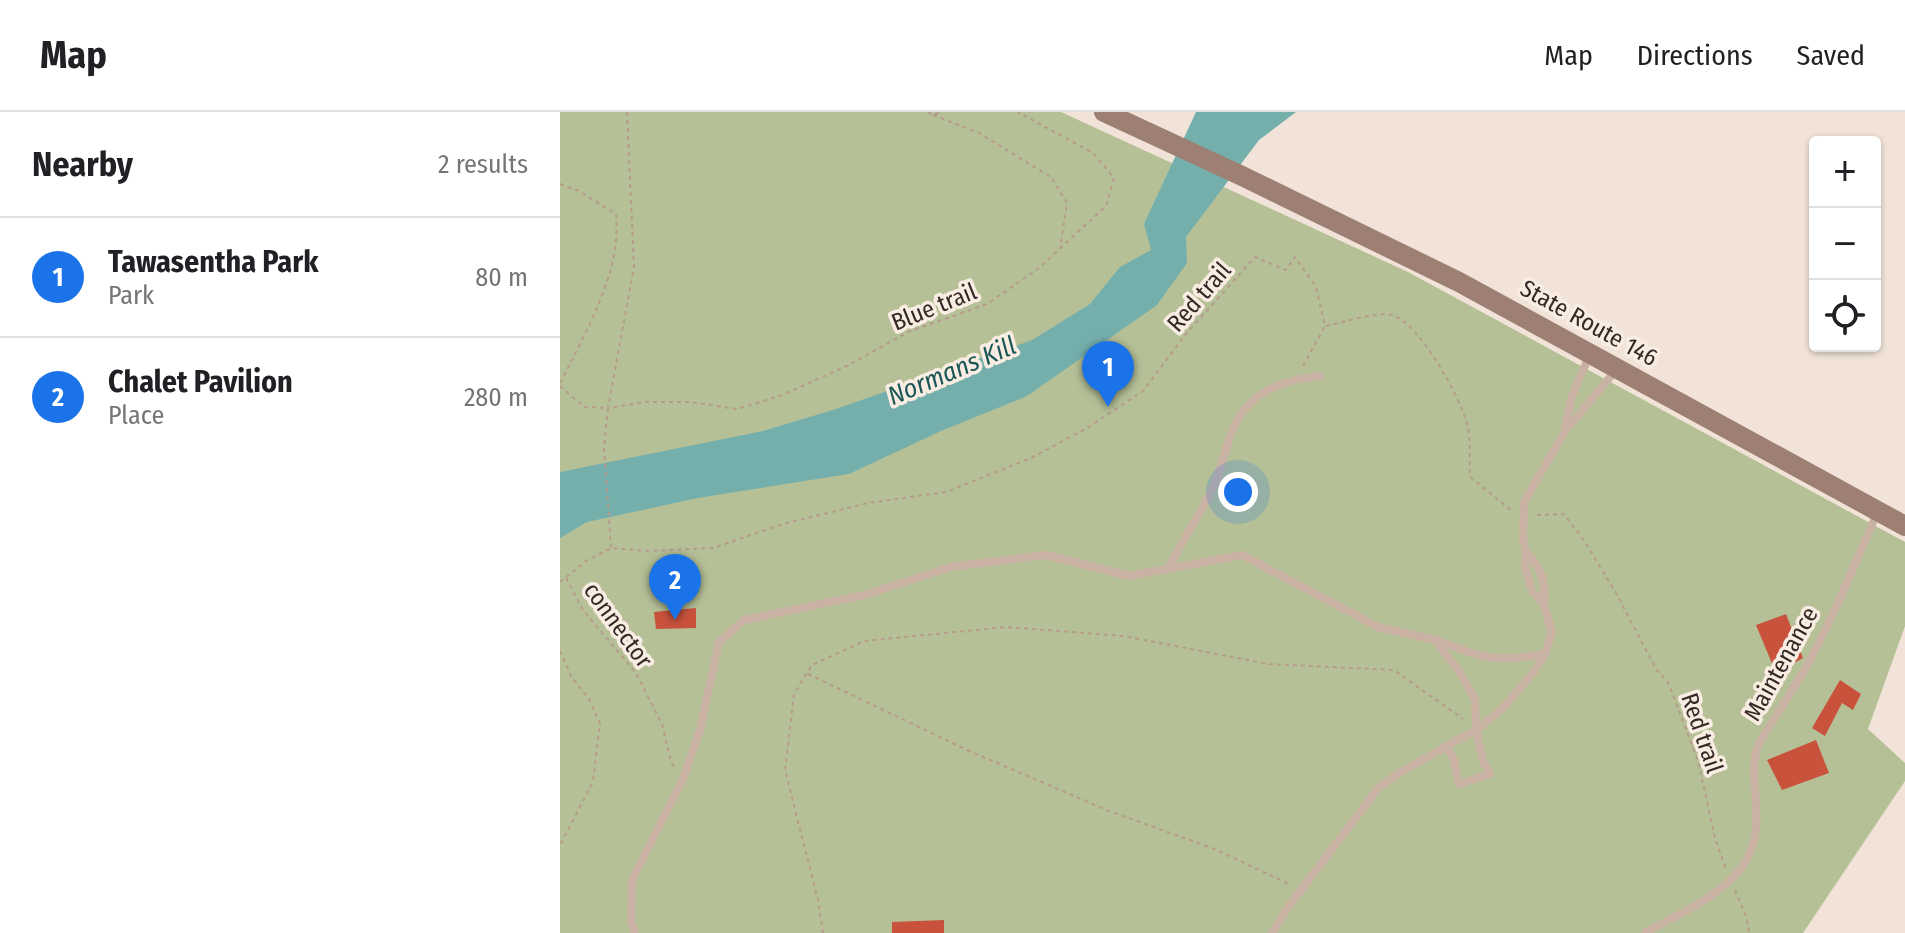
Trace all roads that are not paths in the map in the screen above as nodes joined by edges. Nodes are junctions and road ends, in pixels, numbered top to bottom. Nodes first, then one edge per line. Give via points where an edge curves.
1 (1104, 112) edge
2 (1590, 353) junction
3 (1618, 369) junction
4 (1320, 376) dead end
5 (1565, 431) junction
6 (1877, 512) junction
7 (1905, 525) edge
8 (1168, 569) junction
9 (1435, 640) junction
10 (1545, 654) junction
11 (1476, 730) junction
12 (1447, 747) junction
13 (635, 933) edge
14 (1272, 933) edge
15 (1645, 933) edge

1 - 2 main road, State Route 146 via 1459,282
2 - 3 main road, State Route 146
2 - 5 lane via 1572,396
3 - 5 lane
3 - 6 main road, State Route 146
4 - 8 lane via 1267,389 1251,402 1235,425 1215,483
5 - 10 lane via 1524,502 1526,552 1546,587 1544,605 1552,632
6 - 7 main road, State Route 146
6 - 15 lane, Maintenance via 1808,662 1758,745 1757,825 1748,857 1730,880
8 - 9 lane via 1242,555 1378,627
8 - 13 lane via 1129,576 1046,555 951,567 864,595 744,620 719,642 683,779 632,880
9 - 10 lane via 1482,658
9 - 11 lane via 1475,699
10 - 11 lane via 1502,709
11 - 12 lane
11 - 12 lane via 1490,774 1459,784
12 - 14 lane via 1379,787

